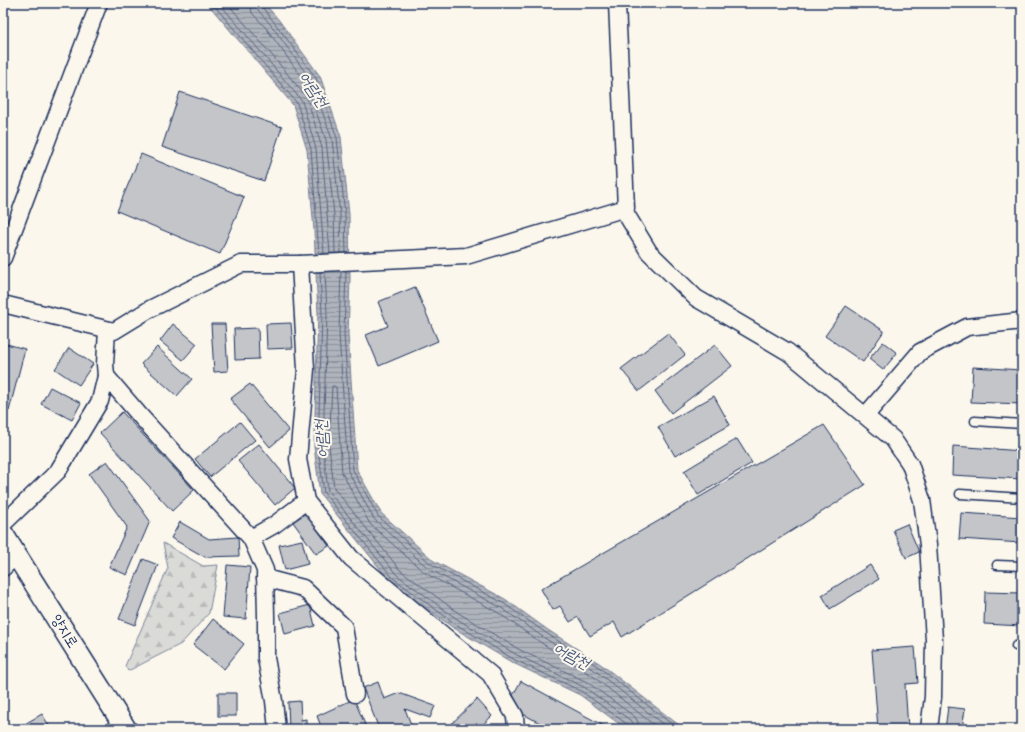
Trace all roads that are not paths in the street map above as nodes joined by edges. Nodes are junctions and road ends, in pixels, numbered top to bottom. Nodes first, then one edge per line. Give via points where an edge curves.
1 (99, 3) edge
2 (617, 3) edge
3 (623, 209) junction
4 (3, 258) edge
5 (300, 264) junction
6 (3, 304) edge
7 (1022, 321) edge
8 (107, 330) junction
9 (106, 376) junction
10 (866, 415) junction
11 (975, 421) dead end
12 (1022, 424) edge
13 (960, 494) dead end
14 (1022, 498) edge
15 (306, 501) junction
16 (3, 524) edge
17 (3, 534) edge
18 (251, 538) junction
19 (10, 561) edge
20 (997, 565) dead end
21 (1022, 566) edge
22 (265, 578) junction
23 (355, 694) dead end
24 (126, 729) edge
25 (276, 729) edge
26 (516, 729) edge
27 (930, 729) edge

1 - 4 street
2 - 3 street via 626,208
3 - 5 street via 466,256
3 - 10 street via 649,252 696,298 788,352
5 - 8 street via 241,264 150,309 114,331
5 - 15 street via 306,369 298,458
6 - 8 street
7 - 10 street via 967,327 920,352
8 - 9 street via 104,364
9 - 16 street via 100,401 58,471
9 - 18 street
10 - 27 street via 893,440 910,464 922,500 928,545 934,640
11 - 12 lane
13 - 14 lane
15 - 18 street via 274,525
15 - 26 street via 351,558 490,674 515,716
17 - 19 street, 양지로
18 - 22 street via 265,570
19 - 24 street, 양지로
20 - 21 lane
22 - 23 street via 303,588 344,627
22 - 25 street via 266,658

